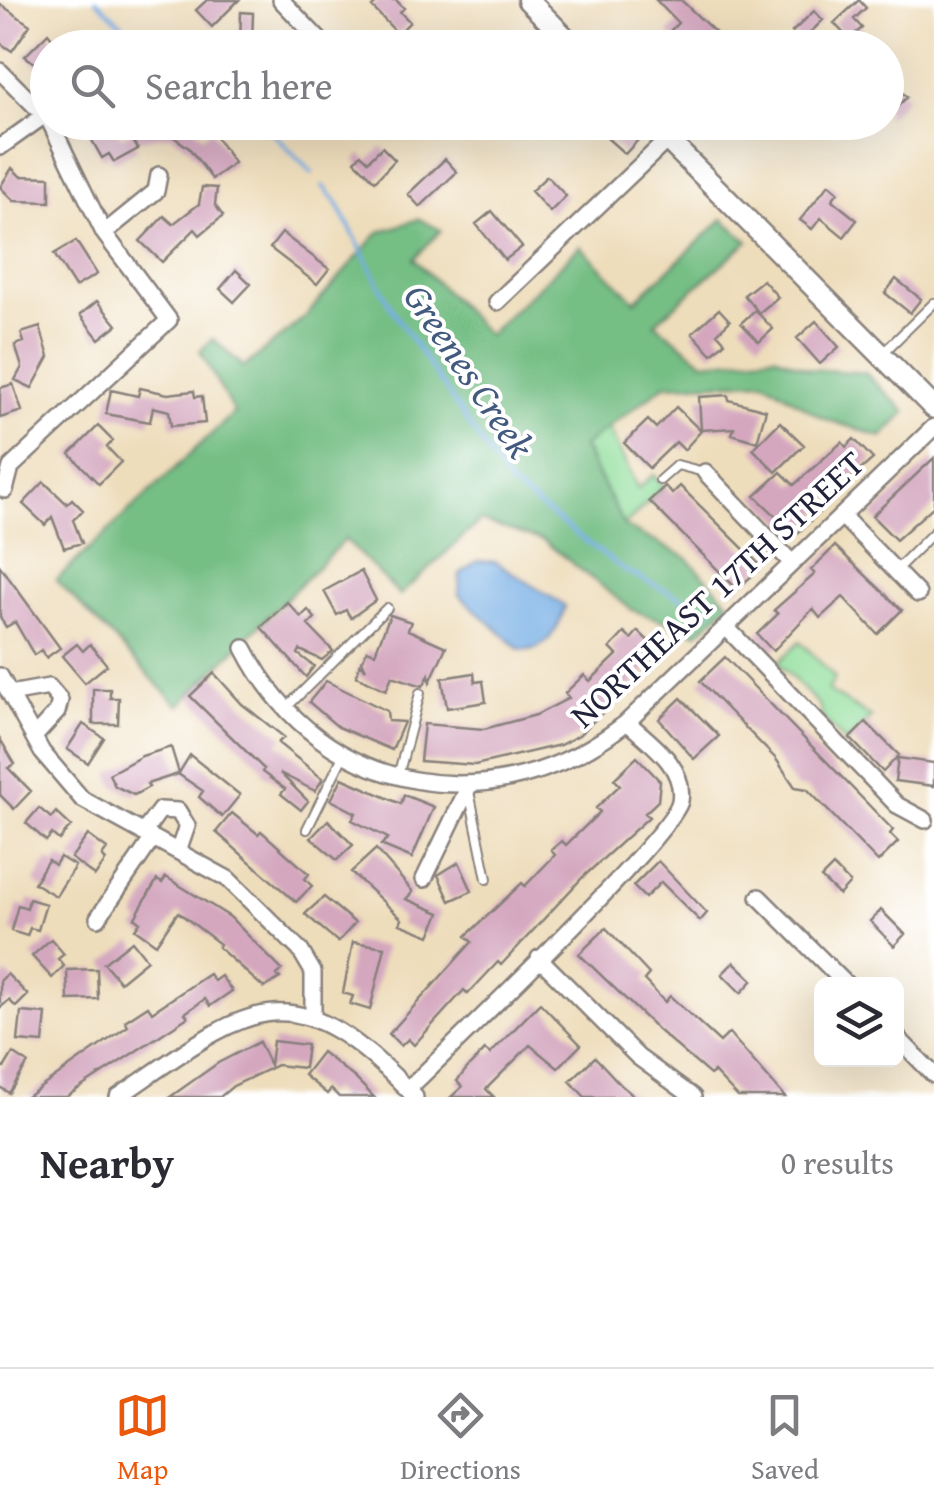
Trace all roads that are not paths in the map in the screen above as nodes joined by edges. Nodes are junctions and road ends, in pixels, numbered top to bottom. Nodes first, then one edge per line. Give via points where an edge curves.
1 (281, 0) edge
2 (528, 0) edge
3 (310, 30) edge
4 (557, 30) edge
5 (0, 71) edge
6 (30, 102) edge
7 (30, 129) edge
8 (58, 140) edge
9 (667, 140) joint
10 (0, 146) edge
11 (159, 174) dead end
12 (104, 233) junction
13 (497, 302) dead end
14 (934, 303) edge
15 (882, 355) junction
16 (934, 408) edge
17 (934, 427) edge
18 (706, 472) joint
19 (660, 480) dead end
20 (4, 490) dead end
21 (842, 516) junction
22 (934, 532) edge
23 (792, 563) junction
24 (895, 570) junction
25 (918, 594) dead end
26 (387, 608) dead end
27 (726, 627) junction
28 (244, 648) dead end
29 (0, 676) edge
30 (420, 693) dead end
31 (10, 694) junction
32 (285, 710) junction
33 (627, 722) junction
34 (34, 737) junction
35 (344, 754) junction
36 (398, 776) junction
37 (470, 784) junction
38 (925, 820) dead end
39 (307, 828) dead end
40 (148, 836) junction
41 (179, 849) junction
42 (424, 878) dead end
43 (487, 879) dead end
44 (759, 896) dead end
45 (98, 918) dead end
46 (539, 958) junction
47 (839, 977) edge
48 (313, 1017) junction
49 (904, 1044) edge
50 (934, 1075) edge
51 (411, 1093) edge
52 (118, 1097) edge
53 (693, 1097) edge

1 - 3 street
2 - 4 street
5 - 6 street
7 - 10 street
8 - 12 street
9 - 13 street
9 - 15 street
11 - 12 street via 156,192
12 - 20 street via 170,320 12,467
14 - 15 lane
15 - 16 street
17 - 21 street, NORTHEAST 17TH STREET
18 - 19 lane via 676,464
18 - 23 street
21 - 23 street, NORTHEAST 17TH STREET
21 - 24 street
22 - 24 lane
23 - 27 street, NORTHEAST 17TH STREET
24 - 25 street
26 - 32 lane
27 - 33 street, NORTHEAST 17TH STREET
27 - 38 street via 897,806
28 - 32 street, NORTHEAST 17TH STREET
29 - 31 street
30 - 36 lane
31 - 34 street
31 - 34 street via 41,686 60,700
32 - 35 street, NORTHEAST 17TH STREET
33 - 37 street, NORTHEAST 17TH STREET via 556,768
33 - 46 street via 674,769 680,801 667,827
34 - 40 street via 82,798
35 - 36 street, NORTHEAST 17TH STREET
35 - 39 lane
36 - 37 street, NORTHEAST 17TH STREET
37 - 42 street
37 - 43 lane
40 - 41 street
40 - 41 street via 155,813 178,811 187,826
40 - 45 street
41 - 48 street via 245,892 300,950 313,972
44 - 47 street
46 - 51 street
46 - 53 street via 638,1057
48 - 51 street via 347,1033
48 - 52 street via 277,1013 231,1023
49 - 50 street

